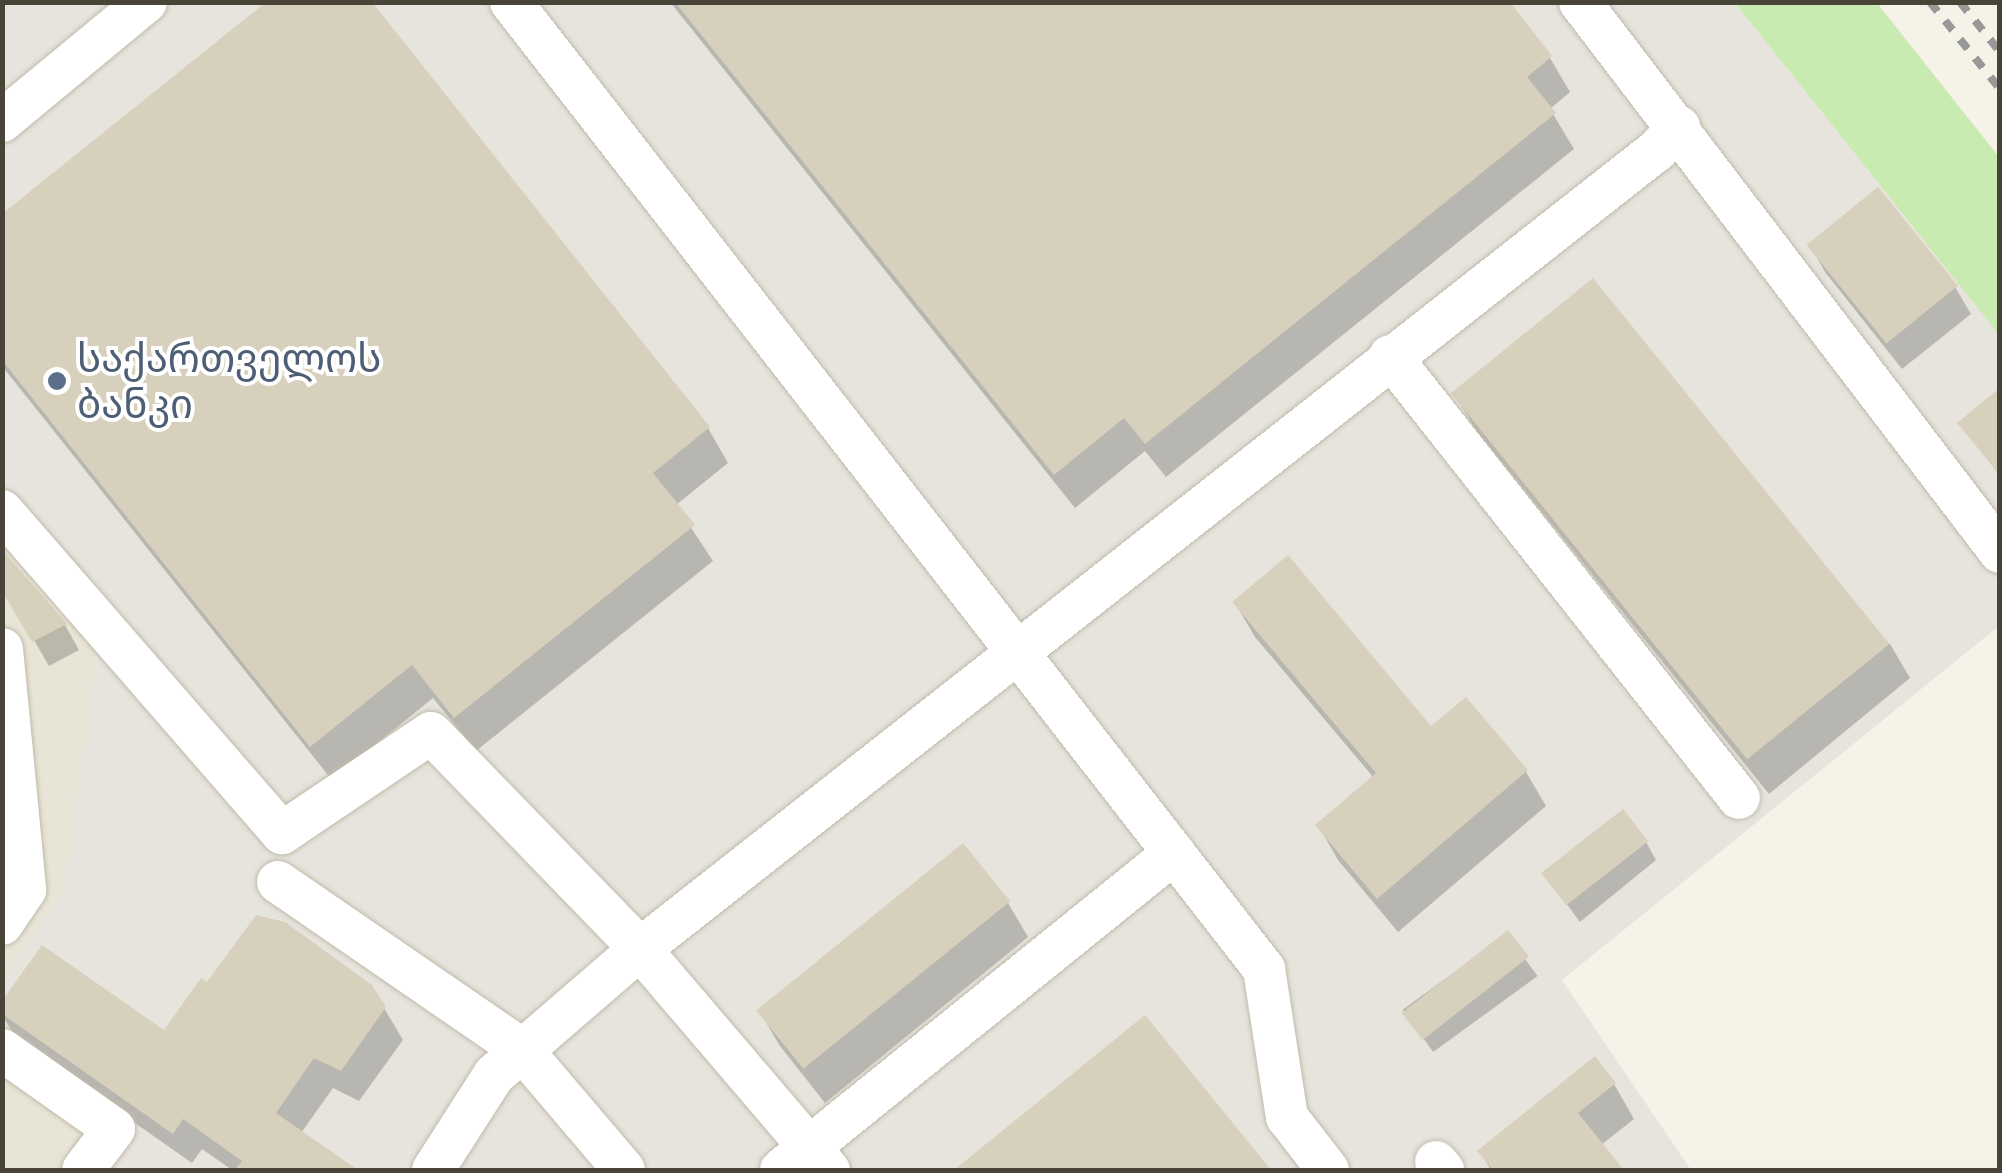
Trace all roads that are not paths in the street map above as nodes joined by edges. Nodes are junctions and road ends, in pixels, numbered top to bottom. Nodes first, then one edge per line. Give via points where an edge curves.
1 (146, 2) edge
2 (511, 2) edge
3 (1580, 2) edge
4 (2, 120) edge
5 (1680, 127) junction
6 (1390, 356) junction
7 (2, 511) edge
8 (2000, 552) edge
9 (2, 650) edge
10 (1018, 652) junction
11 (1738, 798) dead end
12 (1174, 853) junction
13 (278, 882) dead end
14 (2, 924) edge
15 (640, 949) junction
16 (2, 1050) edge
17 (522, 1050) junction
18 (806, 1163) edge
19 (83, 1170) edge
20 (433, 1170) edge
21 (624, 1170) edge
22 (1328, 1170) edge

1 - 4 street
2 - 10 street
3 - 5 street
5 - 6 street
5 - 8 street
6 - 10 street
6 - 11 street
7 - 15 street via 282,833 432,733
9 - 14 street via 25,890
10 - 12 street
10 - 15 street
12 - 18 street
12 - 22 street via 1264,968 1287,1117
13 - 17 street
15 - 17 street
15 - 18 street
16 - 19 street via 114,1129
17 - 20 street via 494,1075
17 - 21 street

